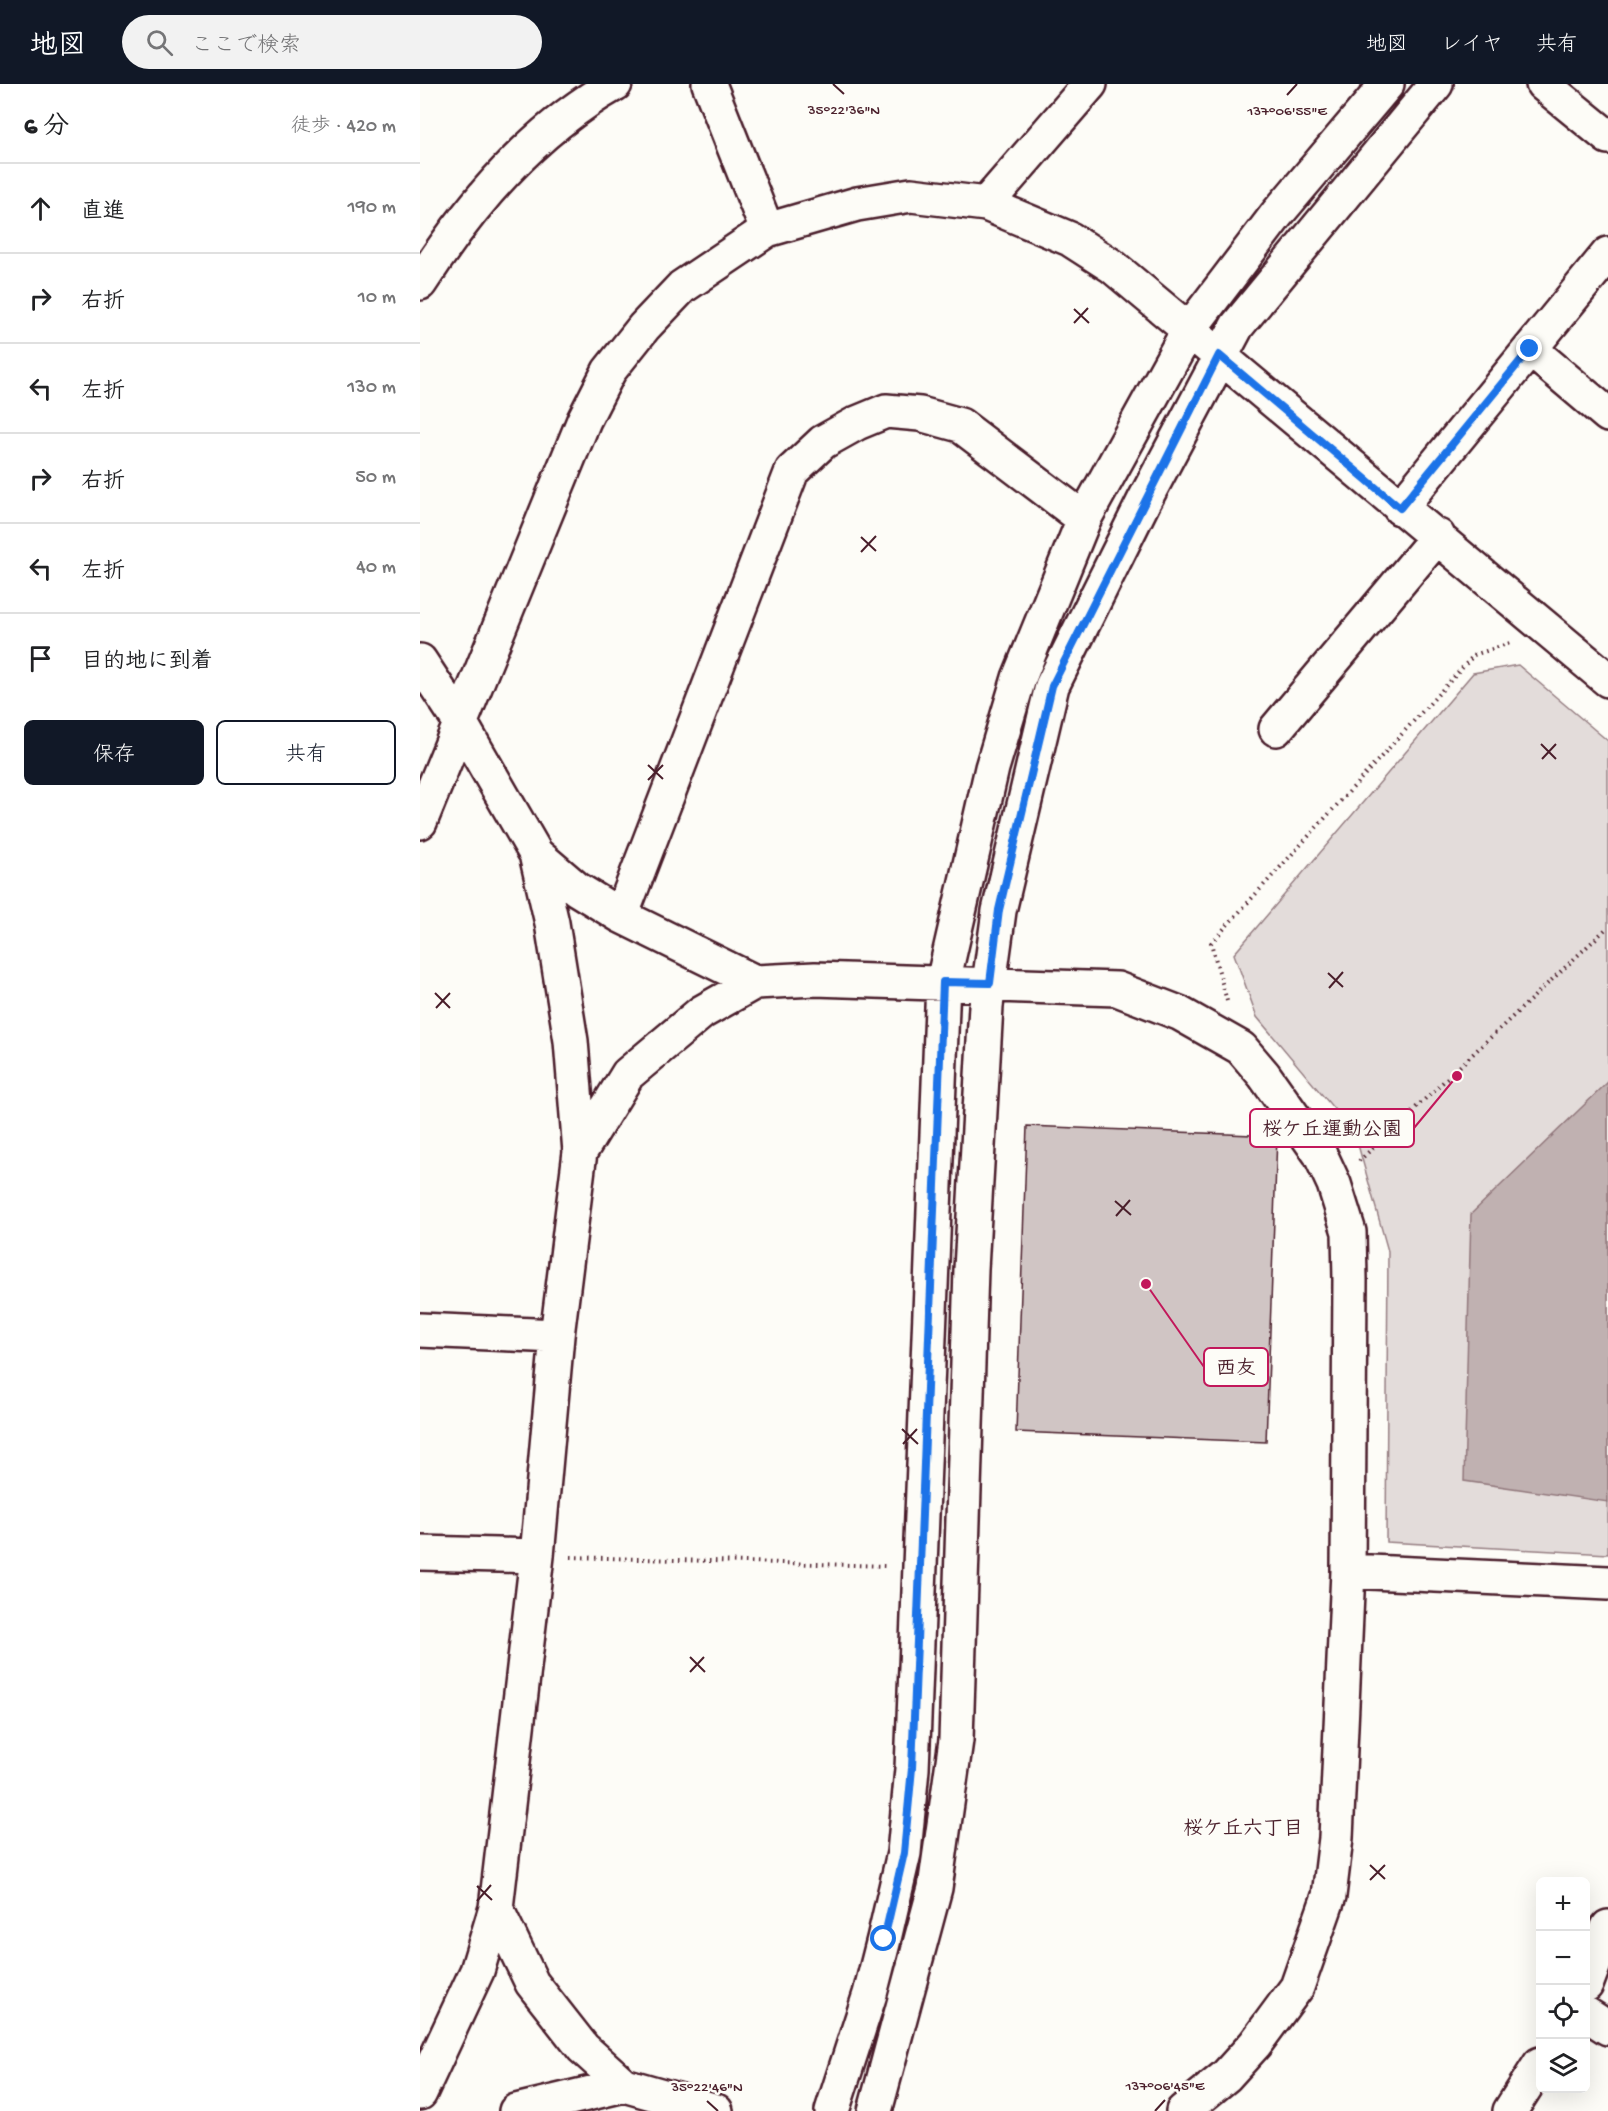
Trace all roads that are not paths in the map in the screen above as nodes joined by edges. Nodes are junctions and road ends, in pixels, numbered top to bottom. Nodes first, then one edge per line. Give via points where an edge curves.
1 (615, 84) edge
2 (709, 84) edge
3 (1090, 84) edge
4 (1387, 84) edge
5 (1436, 84) edge
6 (1543, 84) edge
7 (1608, 136) edge
8 (986, 204) junction
9 (767, 230) junction
10 (1608, 254) edge
11 (420, 283) edge
12 (1188, 331) junction
13 (1530, 349) junction
14 (1219, 355) junction
15 (1608, 415) edge
16 (1400, 508) junction
17 (1084, 519) junction
18 (1438, 536) junction
19 (420, 661) edge
20 (1608, 680) edge
21 (460, 722) junction
22 (1276, 729) dead end
23 (420, 822) edge
24 (536, 854) junction
25 (621, 916) junction
26 (755, 982) junction
27 (943, 982) junction
28 (990, 983) junction
29 (580, 1152) junction
30 (420, 1330) edge
31 (557, 1336) junction
32 (420, 1553) edge
33 (537, 1556) junction
34 (1348, 1571) junction
35 (1608, 1583) edge
36 (496, 1908) junction
37 (1608, 1927) edge
38 (1590, 1974) edge
39 (1590, 2017) edge
40 (1608, 2028) edge
41 (1536, 2070) edge
42 (624, 2085) junction
43 (420, 2093) edge
44 (1186, 2110) edge
45 (516, 2111) edge
46 (716, 2111) edge
47 (832, 2111) edge
48 (875, 2111) edge
49 (1510, 2111) edge

1 - 11 street via 527,148 479,198
2 - 9 street
3 - 8 street
4 - 12 street via 1277,214
5 - 14 street via 1285,266
6 - 7 street
8 - 9 street via 911,195 857,204
8 - 12 street via 1070,239 1112,266
9 - 21 street via 682,287 609,371 584,420
10 - 13 street
12 - 14 street
12 - 17 street
13 - 15 street
13 - 16 street
14 - 16 street
14 - 28 street via 1052,686 999,910
16 - 18 street
17 - 25 street via 960,425 920,414 885,411 823,442 792,471
17 - 27 street via 1019,678 992,768
18 - 20 street
18 - 22 street
19 - 21 street
21 - 23 street
21 - 24 street
24 - 25 street via 577,889
24 - 29 street via 552,923 571,1041
25 - 26 street
26 - 27 street
26 - 29 street via 702,1012 628,1074
27 - 28 street
27 - 47 street via 912,1768 904,1853 870,1994
28 - 34 street via 1117,989 1179,1013 1240,1048 1320,1154 1349,1232
28 - 48 street via 971,1269 956,1740 934,1888
29 - 31 street
30 - 31 street
31 - 33 street
32 - 33 street
33 - 36 street
34 - 35 street
34 - 44 street via 1336,1838 1329,1896 1297,1987 1255,2044 1226,2076
36 - 42 street via 532,1983 583,2048
36 - 43 street via 477,1971
37 - 38 street
39 - 40 street
41 - 49 street
42 - 45 street
42 - 46 street

